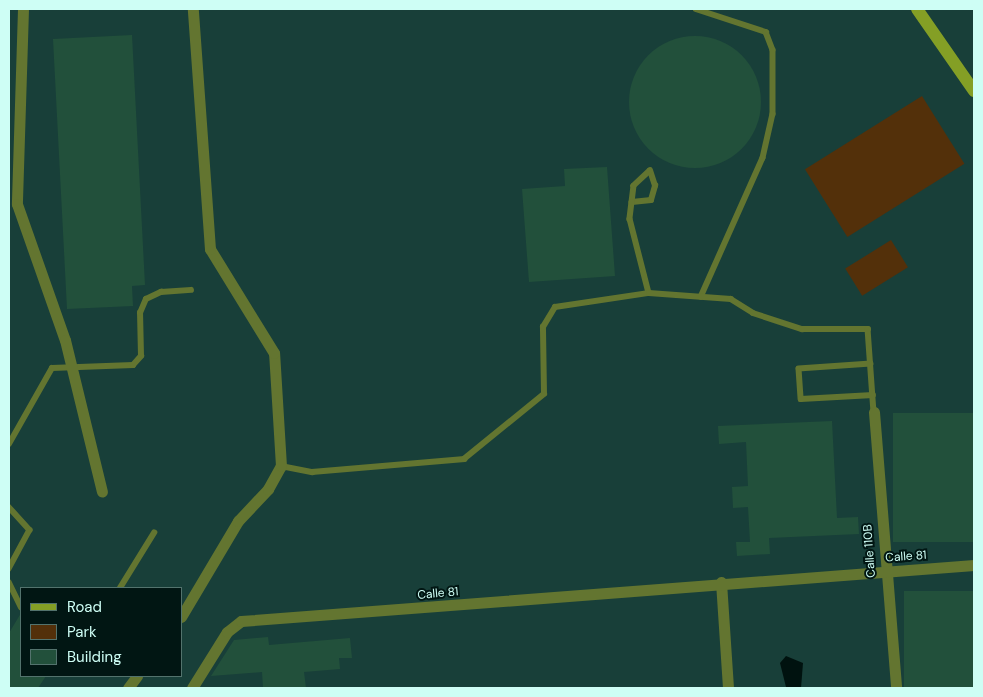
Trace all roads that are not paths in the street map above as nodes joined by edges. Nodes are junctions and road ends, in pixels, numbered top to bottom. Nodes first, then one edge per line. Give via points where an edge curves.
1 (23, 9) edge
2 (193, 9) edge
3 (696, 9) edge
4 (917, 9) edge
5 (974, 91) edge
6 (632, 202) junction
7 (191, 290) dead end
8 (649, 293) junction
9 (701, 297) junction
10 (871, 364) junction
11 (71, 365) junction
12 (873, 395) junction
13 (874, 412) joint
14 (9, 444) edge
15 (281, 466) junction
16 (102, 492) dead end
17 (9, 507) edge
18 (154, 533) dead end
19 (974, 565) edge
20 (9, 569) edge
21 (885, 572) junction
22 (9, 582) edge
23 (721, 582) junction
24 (121, 587) edge
25 (20, 605) edge
26 (182, 615) edge
27 (136, 677) edge
28 (128, 688) edge
29 (192, 688) edge
30 (728, 688) edge
31 (896, 688) edge

1 - 11 street via 17,204
2 - 15 street via 210,249 274,353
3 - 9 lane via 766,32 773,50 773,114 763,158
4 - 5 main road
6 - 6 lane via 634,186 650,171 655,186 651,200
6 - 8 lane via 632,236
7 - 11 lane via 161,292 146,300 140,313 142,350 133,365
8 - 9 lane
8 - 15 lane via 555,307 543,327 544,394 464,459 312,472
9 - 10 lane via 731,299 753,313 802,330 868,328
10 - 12 lane
10 - 12 lane via 799,369 801,400
11 - 14 lane via 58,365 47,373
11 - 16 street
12 - 13 lane
13 - 21 street, Calle 110B
15 - 26 street via 268,489 238,521
17 - 20 lane via 30,530
18 - 24 lane
19 - 21 street, Calle 81
21 - 23 street, Calle 81
21 - 31 street, Calle 110B
22 - 25 lane
23 - 29 street, Calle 81 via 241,621 227,632
23 - 30 street
27 - 28 street

